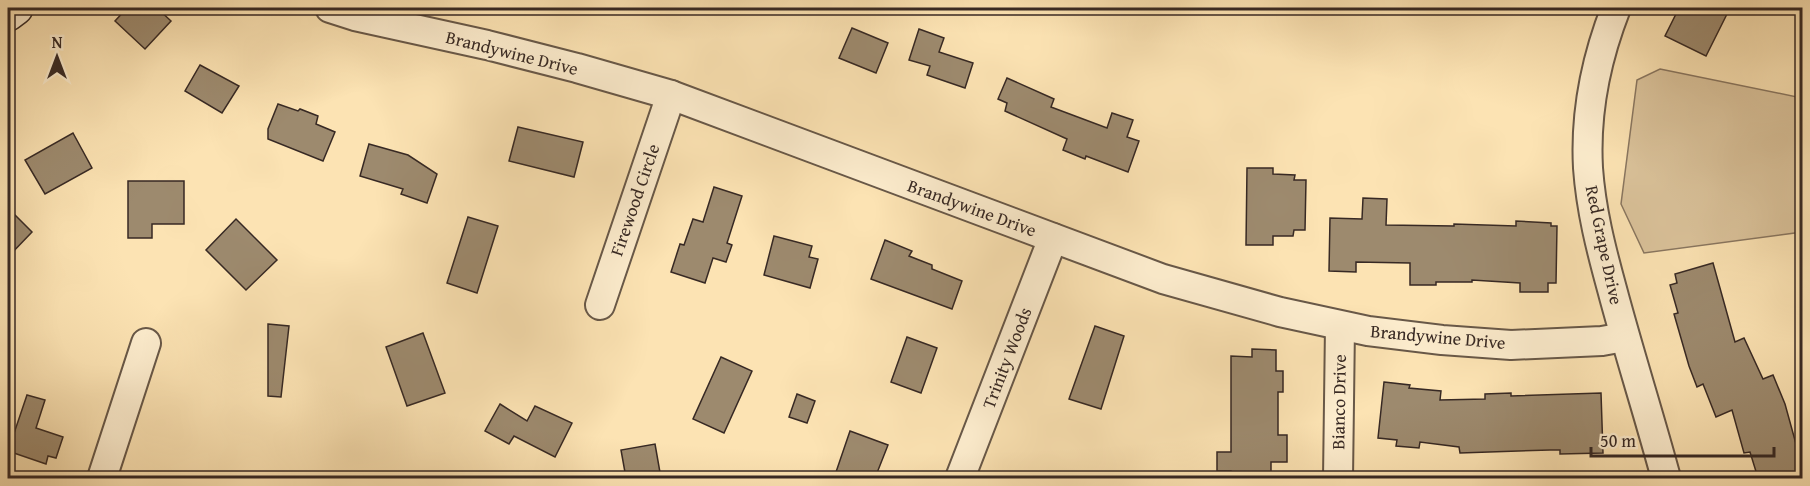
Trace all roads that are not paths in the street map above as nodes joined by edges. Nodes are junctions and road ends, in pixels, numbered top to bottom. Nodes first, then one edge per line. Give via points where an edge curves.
1 (16, 8) edge
2 (330, 8) edge
3 (1616, 8) edge
4 (8, 14) edge
5 (671, 95) junction
6 (1053, 238) junction
7 (600, 305) dead end
8 (1340, 326) junction
9 (1624, 337) junction
10 (146, 344) dead end
11 (102, 478) edge
12 (960, 478) edge
13 (1338, 478) edge
14 (1666, 478) edge

1 - 4 main road
2 - 5 street, Brandywine Drive
3 - 9 street, Red Grape Drive via 1593,86 1588,167 1598,238
5 - 6 street, Brandywine Drive
5 - 7 street, Firewood Circle
6 - 8 street, Brandywine Drive via 1163,279
6 - 12 street, Trinity Woods
8 - 9 street, Brandywine Drive via 1511,345
8 - 13 street, Bianco Drive
9 - 14 street, Red Grape Drive
10 - 11 street

